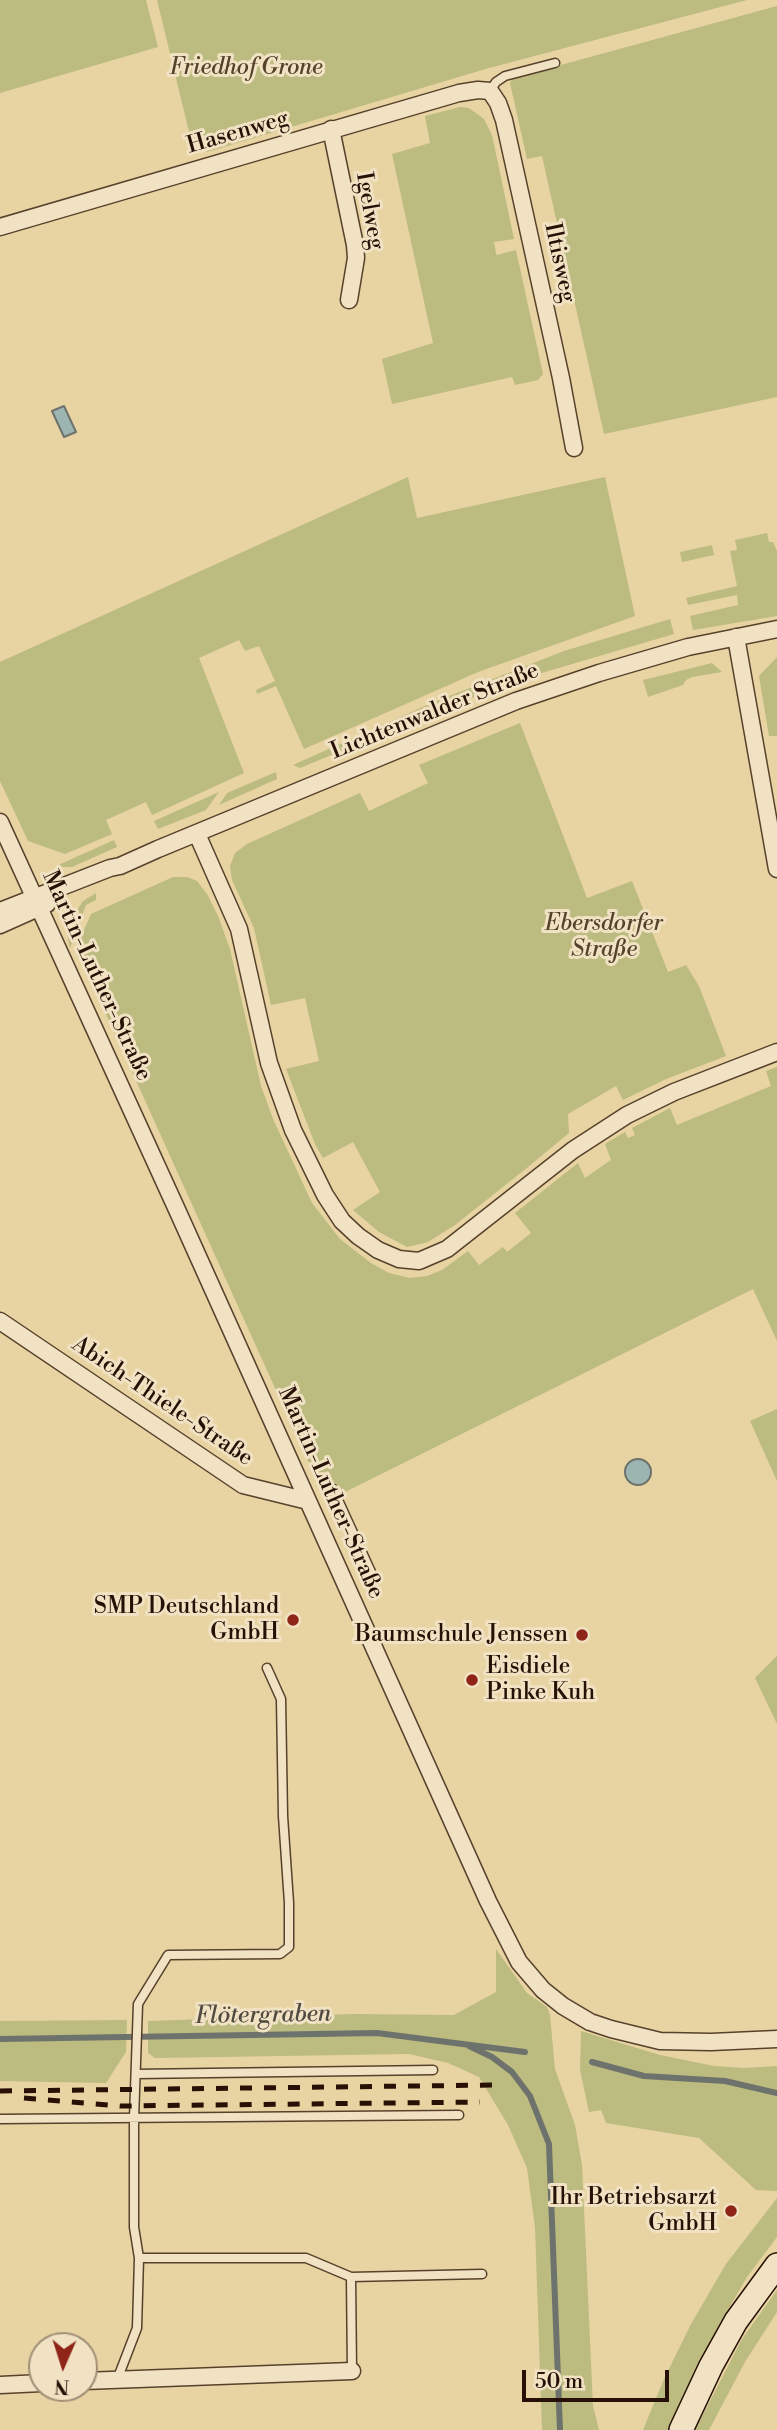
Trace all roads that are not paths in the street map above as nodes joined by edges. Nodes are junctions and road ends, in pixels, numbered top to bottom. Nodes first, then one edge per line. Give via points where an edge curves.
1 (555, 62) dead end
2 (490, 91) junction
3 (331, 129) junction
4 (0, 227) edge
5 (349, 300) dead end
6 (574, 449) dead end
7 (777, 629) edge
8 (736, 637) junction
9 (0, 822) edge
10 (197, 834) junction
11 (777, 869) edge
12 (37, 902) junction
13 (0, 911) edge
14 (0, 925) edge
15 (777, 1052) edge
16 (0, 1321) edge
17 (333, 1489) dead end
18 (308, 1501) junction
19 (371, 1572) dead end
20 (267, 1668) dead end
21 (777, 2039) edge
22 (433, 2070) dead end
23 (136, 2074) junction
24 (459, 2115) dead end
25 (0, 2119) edge
26 (134, 2119) junction
27 (139, 2258) junction
28 (777, 2265) edge
29 (482, 2274) dead end
30 (351, 2277) junction
31 (352, 2371) joint
32 (117, 2380) junction
33 (98, 2381) edge
34 (28, 2384) edge
35 (0, 2385) edge
36 (681, 2430) edge

1 - 2 lane via 505,76
2 - 3 street, Hasenweg via 459,93
2 - 6 street, Iltisweg via 503,120
3 - 4 street, Hasenweg
3 - 5 street, Igelweg via 355,245
7 - 8 street, Lichtenwalder Straße
8 - 10 street, Lichtenwalder Straße via 598,673 516,701
8 - 11 street
9 - 12 street, Martin-Luther-Straße
10 - 12 street, Lichtenwalder Straße via 120,866 114,874
10 - 15 street via 239,929 269,1063 293,1130 342,1221 378,1250 399,1259 419,1261 454,1244 573,1150 627,1115
12 - 13 street
12 - 14 street
12 - 18 street, Martin-Luther-Straße
16 - 18 street, Abich-Thiele-Straße via 243,1485
17 - 19 lane
18 - 21 street, Martin-Luther-Straße via 496,1919 533,1979 576,2014 624,2033 660,2041
20 - 23 lane via 281,1699 289,1947 280,1954 168,1955 138,2004
22 - 23 lane
23 - 26 lane
24 - 26 lane
25 - 26 lane
26 - 27 lane
27 - 30 lane via 306,2258
27 - 32 lane via 137,2328
28 - 36 main road via 736,2321
29 - 30 lane
30 - 31 lane
31 - 32 street
32 - 33 street
34 - 35 street

